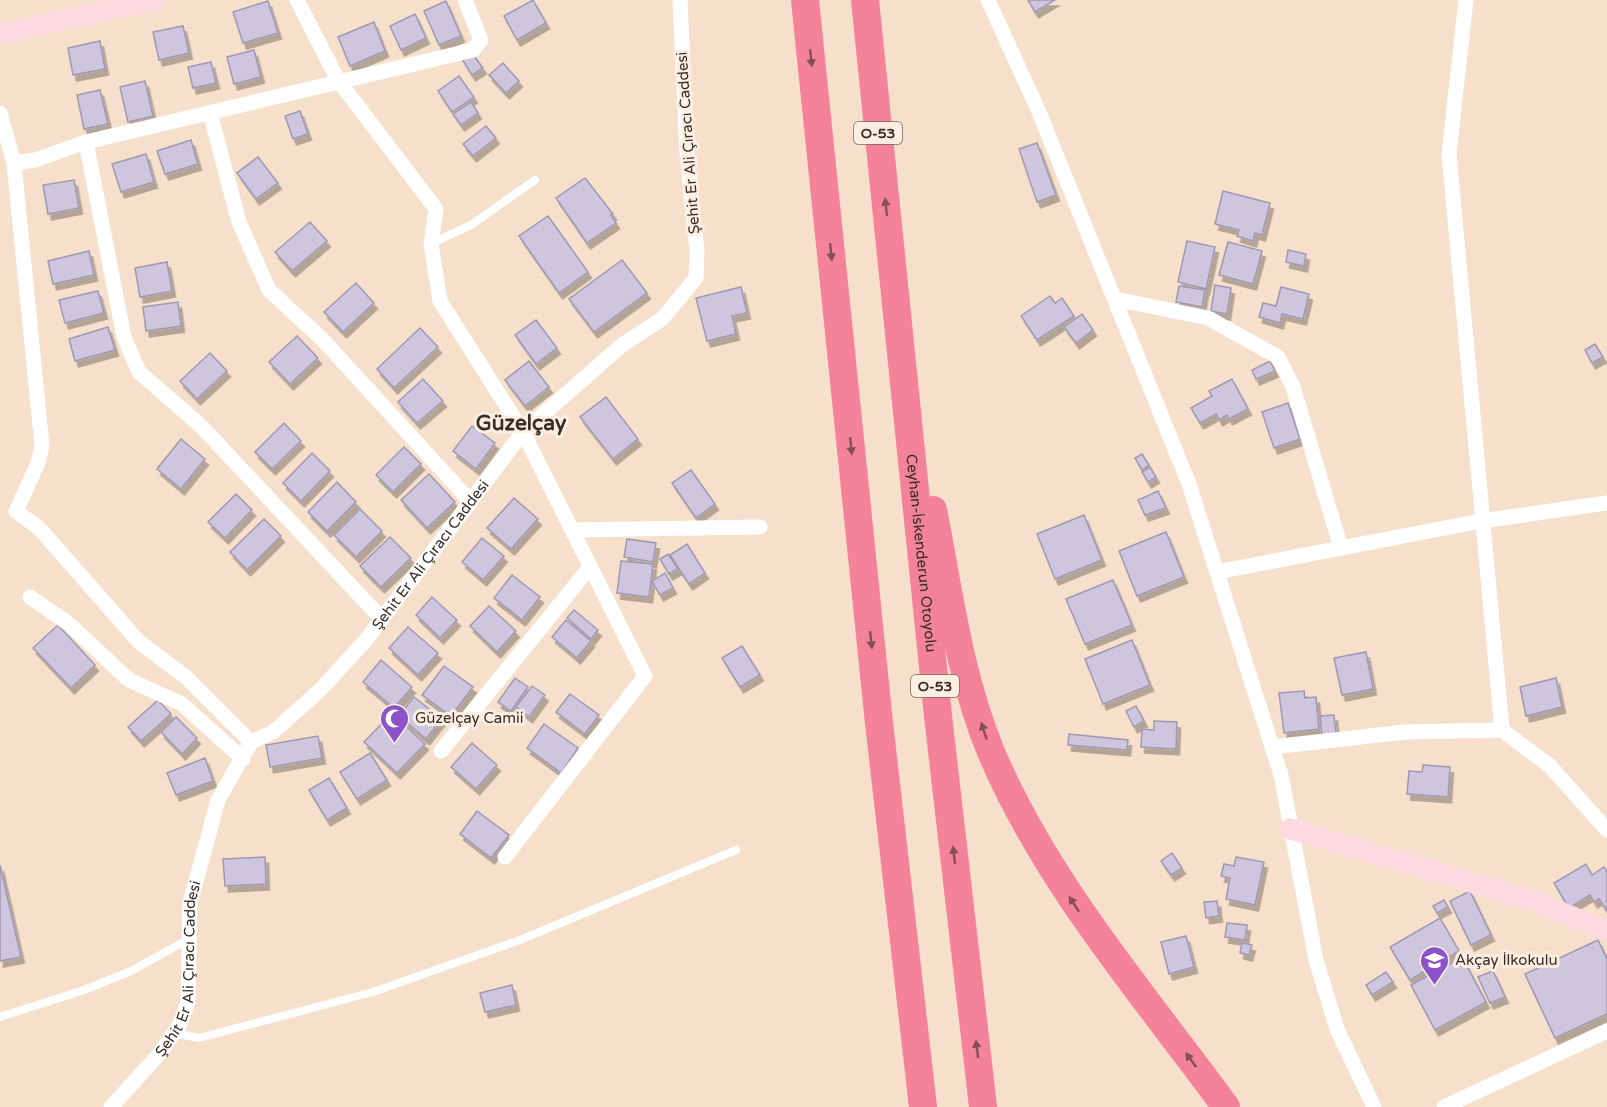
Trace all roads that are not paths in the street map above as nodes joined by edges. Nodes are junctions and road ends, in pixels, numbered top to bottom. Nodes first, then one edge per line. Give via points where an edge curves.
1 (153, 0) edge
2 (297, 0) edge
3 (465, 0) edge
4 (680, 0) edge
5 (805, 0) edge
6 (864, 0) edge
7 (988, 0) edge
8 (1466, 0) edge
9 (0, 34) edge
10 (338, 80) junction
11 (0, 113) edge
12 (210, 113) junction
13 (86, 142) junction
14 (14, 164) junction
15 (535, 180) dead end
16 (431, 244) junction
17 (892, 265) junction
18 (1115, 299) junction
19 (523, 432) junction
20 (471, 502) junction
21 (1607, 503) edge
22 (1481, 521) junction
23 (760, 526) dead end
24 (572, 530) junction
25 (1341, 548) junction
26 (590, 567) junction
27 (1216, 572) junction
28 (30, 597) dead end
29 (382, 619) junction
30 (879, 723) junction
31 (1502, 730) junction
32 (251, 742) junction
33 (1272, 747) junction
34 (441, 751) dead end
35 (243, 759) junction
36 (1290, 829) junction
37 (1607, 830) edge
38 (736, 850) dead end
39 (505, 857) dead end
40 (1607, 931) edge
41 (189, 939) junction
42 (0, 1017) edge
43 (1607, 1031) edge
44 (174, 1033) junction
45 (111, 1107) edge
46 (909, 1107) edge
47 (923, 1107) edge
48 (983, 1107) edge
49 (1226, 1107) edge
50 (1374, 1107) edge
51 (1444, 1107) edge

1 - 9 street
2 - 10 street
3 - 10 street via 481,40 473,50
4 - 19 street, Şehit Er Ali Çıracı Caddesi via 696,278 662,319 622,345
5 -> 30 highway
17 -> 6 highway, Ceyhan-İskenderun Otoyolu / O-53
7 - 18 street via 1039,112
8 - 22 street via 1449,154
10 - 12 street
10 - 16 street via 436,209
11 - 14 street
12 - 13 street
12 - 20 street via 239,222 269,290 322,339
13 - 14 street
13 - 29 street via 124,337 139,372 201,426
14 - 32 street via 42,446 16,510 40,529 139,642 186,677
15 - 16 lane via 471,225
16 - 19 street via 440,301
48 -> 17 highway, Ceyhan-İskenderun Otoyolu / O-53
49 -> 17 highway via 1078,911 1032,836 991,752 965,674
18 - 25 street via 1208,318 1278,357 1296,398
18 - 27 street via 1189,484
19 - 20 street, Şehit Er Ali Çıracı Caddesi
19 - 24 street
20 - 29 street, Şehit Er Ali Çıracı Caddesi
21 - 22 street
22 - 25 street
22 - 31 street
23 - 24 street
24 - 26 street
25 - 27 street
26 - 34 street
26 - 39 street via 645,676
27 - 33 street
28 - 35 street via 69,624 129,680 182,704
29 - 32 street, Şehit Er Ali Çıracı Caddesi via 320,690 273,732
30 - 46 highway
30 - 47 highway
31 - 33 street via 1405,732
31 - 37 street via 1550,766
32 - 35 street, Şehit Er Ali Çıracı Caddesi
33 - 36 street
35 - 41 street, Şehit Er Ali Çıracı Caddesi via 218,800 190,903
36 - 40 street via 1532,900
36 - 50 street via 1316,960 1337,1029
38 - 44 lane via 520,940 373,992 199,1038
41 - 42 lane via 84,990
41 - 44 street, Şehit Er Ali Çıracı Caddesi via 188,1002
43 - 51 street
44 - 45 street, Şehit Er Ali Çıracı Caddesi

